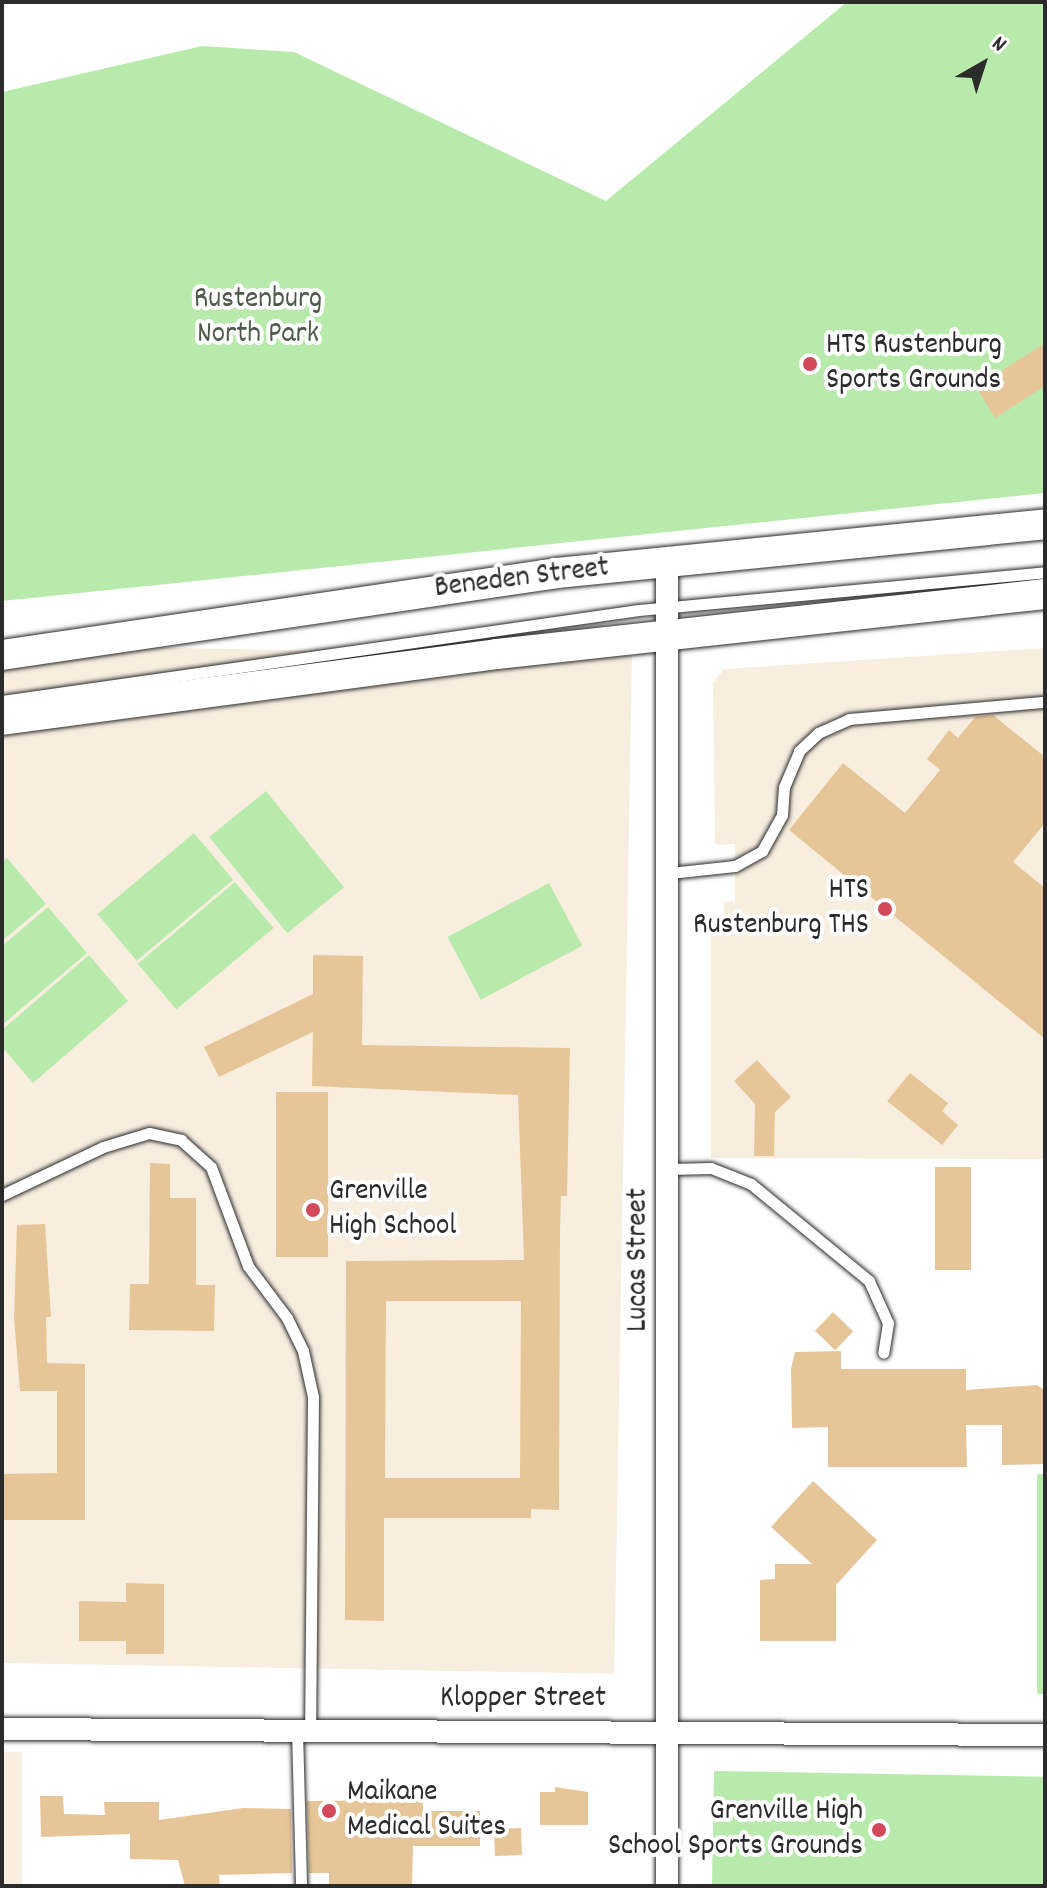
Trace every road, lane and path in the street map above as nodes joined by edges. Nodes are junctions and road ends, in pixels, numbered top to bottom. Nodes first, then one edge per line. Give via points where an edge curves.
1 (1045, 524) edge
2 (667, 562) junction
3 (1045, 572) edge
4 (1045, 594) edge
5 (669, 621) junction
6 (2, 655) edge
7 (2, 701) edge
8 (1045, 702) edge
9 (2, 720) edge
10 (670, 873) junction
11 (670, 1169) junction
12 (2, 1195) edge
13 (883, 1353) dead end
14 (2, 1729) edge
15 (304, 1730) junction
16 (669, 1730) junction
17 (1045, 1735) edge
18 (301, 1886) edge
19 (667, 1886) edge

1 - 2 main road, Beneden Street
2 - 5 street, Lucas Street
2 - 6 main road, Beneden Street
3 - 5 lane
4 - 5 main road
5 - 7 lane
5 - 9 main road
5 - 10 street, Lucas Street
8 - 10 lane via 849,719 818,733 799,751 784,787 782,815 762,851 735,866
10 - 11 street, Lucas Street
11 - 13 lane via 711,1168 751,1184 869,1281 888,1323
11 - 16 street, Lucas Street
12 - 15 lane via 103,1147 149,1133 181,1140 211,1167 248,1266 287,1318 303,1351 313,1397
14 - 15 street, Klopper Street
15 - 16 street, Klopper Street
15 - 18 lane
16 - 17 street, Klopper Street
16 - 19 street, Lucas Street

